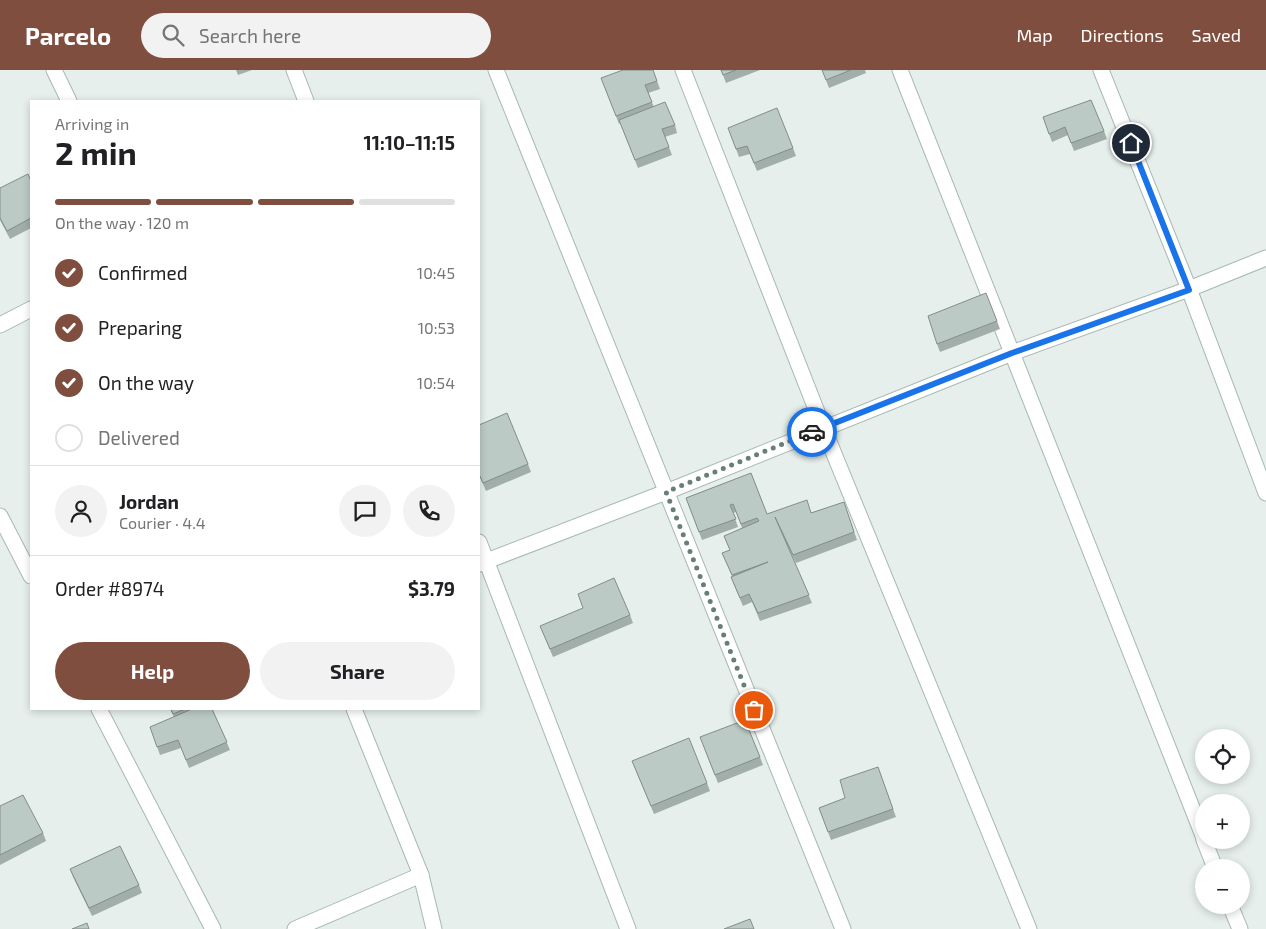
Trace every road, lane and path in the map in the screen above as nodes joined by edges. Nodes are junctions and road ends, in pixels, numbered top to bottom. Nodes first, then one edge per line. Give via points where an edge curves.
1 (54, 70) edge
2 (294, 70) edge
3 (496, 70) edge
4 (682, 70) edge
5 (900, 70) edge
6 (1101, 70) edge
7 (69, 100) edge
8 (306, 100) edge
9 (1266, 258) edge
10 (1189, 290) junction
11 (30, 309) edge
12 (0, 325) edge
13 (1012, 353) junction
14 (823, 427) junction
15 (666, 492) junction
16 (1266, 492) edge
17 (0, 516) edge
18 (480, 549) edge
19 (482, 563) edge
20 (30, 574) edge
21 (100, 710) edge
22 (354, 710) edge
23 (1195, 816) edge
24 (421, 875) junction
25 (1234, 914) edge
26 (213, 929) edge
27 (295, 929) edge
28 (434, 929) edge
29 (628, 929) edge
30 (843, 929) edge
31 (1029, 929) edge
32 (1240, 929) edge

1 - 7 street
2 - 8 street
3 - 15 street
4 - 14 street
5 - 13 street
6 - 10 street
9 - 10 street
10 - 13 street
10 - 16 street
11 - 12 street
13 - 14 street
13 - 23 street
14 - 15 street
14 - 31 street
15 - 19 street
15 - 30 street
17 - 20 street
18 - 19 street
19 - 29 street
21 - 26 street
22 - 24 street
24 - 27 street
24 - 28 street
25 - 32 street

